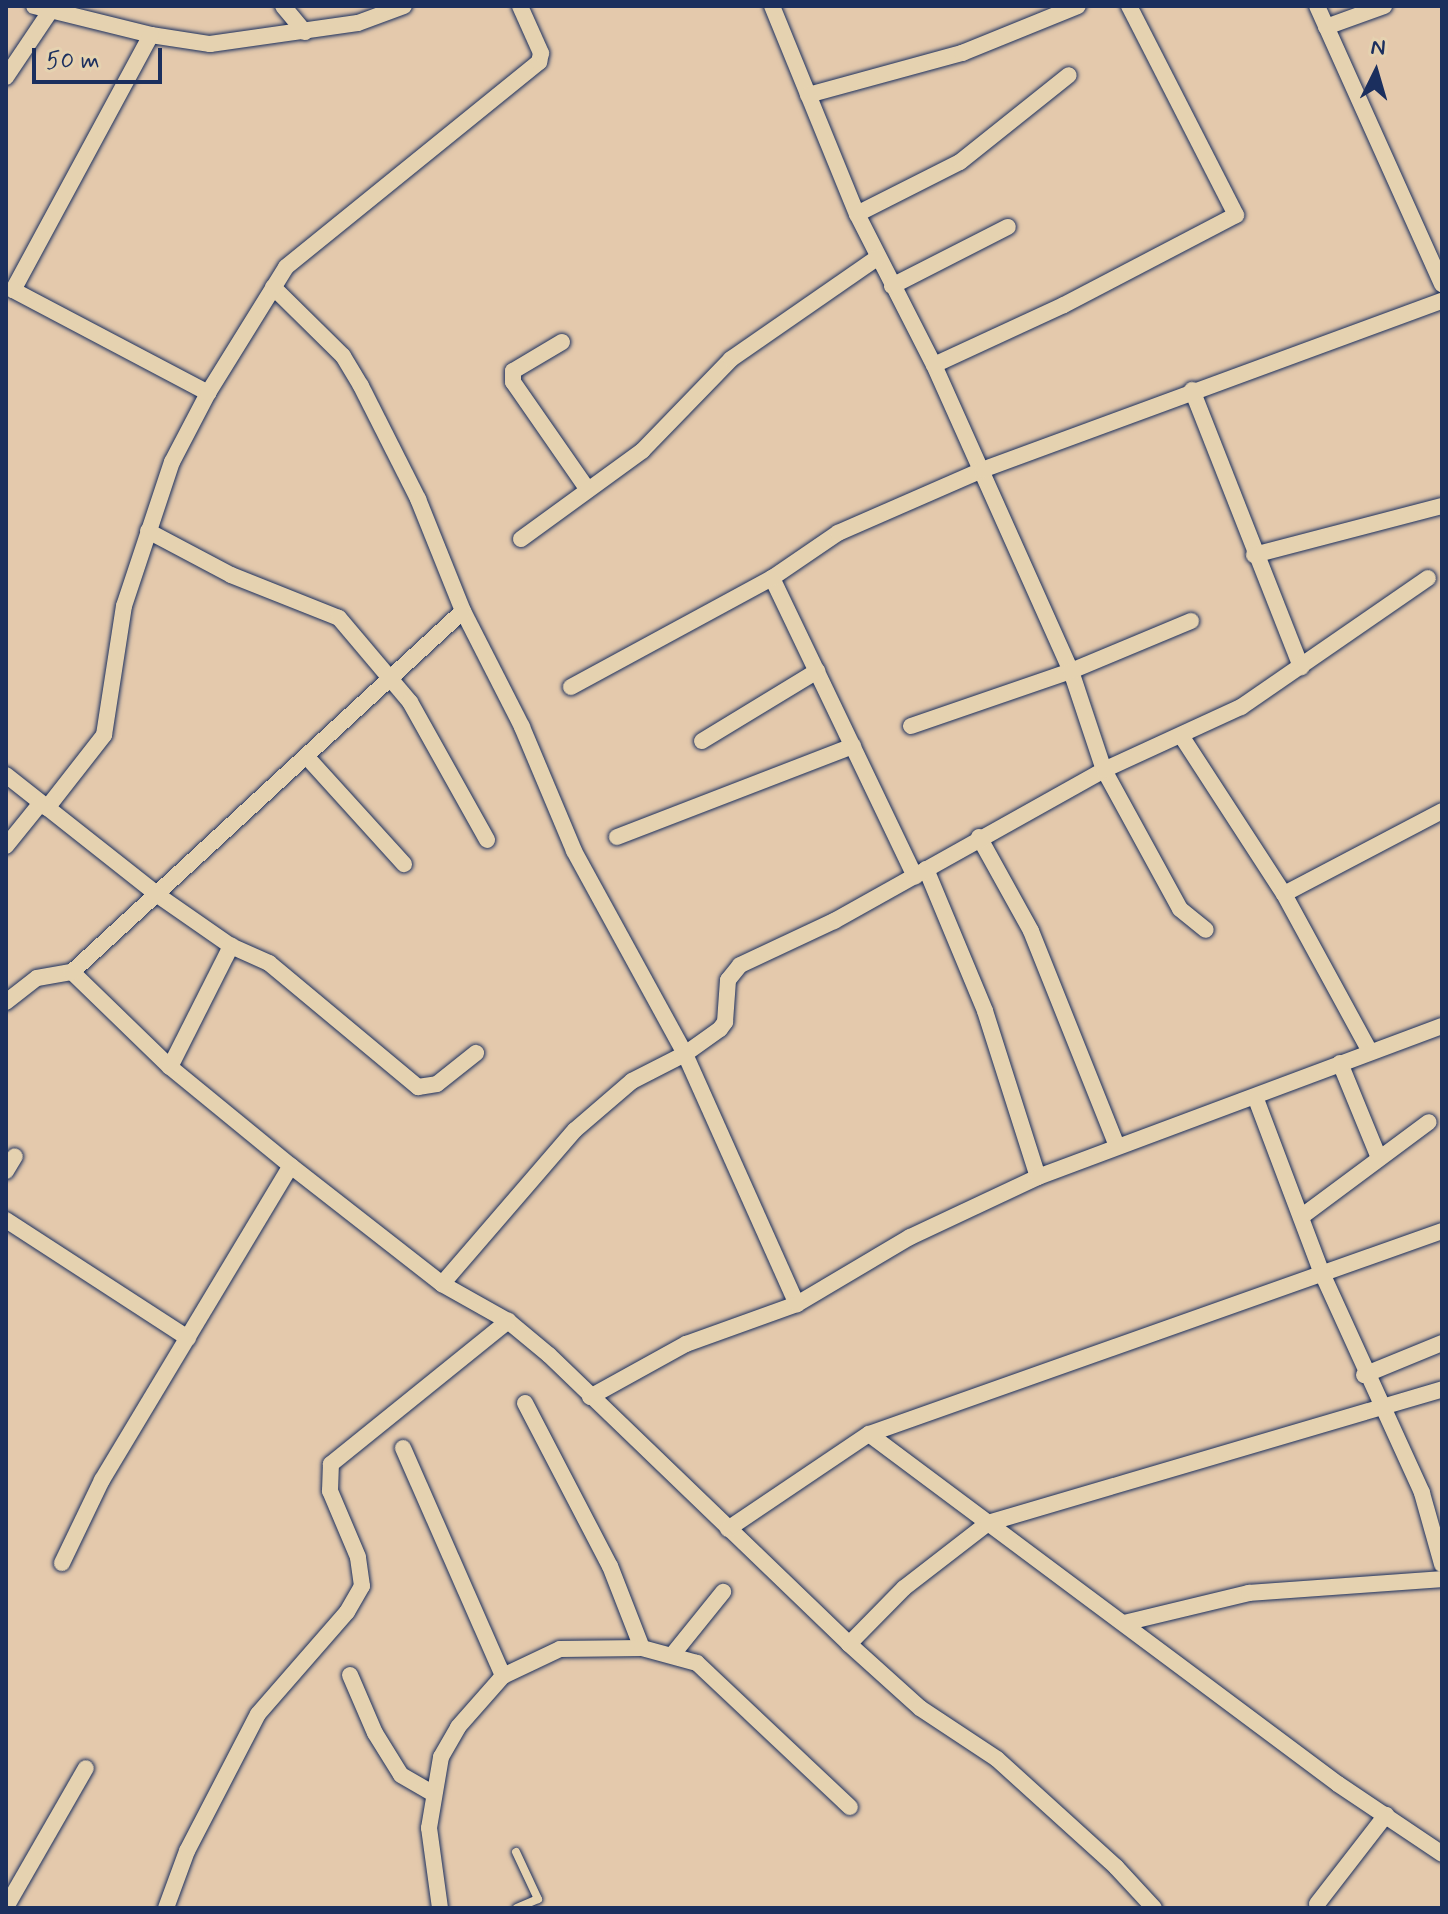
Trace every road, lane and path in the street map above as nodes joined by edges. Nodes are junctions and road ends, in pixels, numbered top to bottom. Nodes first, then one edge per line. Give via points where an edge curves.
1 (283, 6) edge
2 (404, 6) edge
3 (520, 6) edge
4 (772, 6) edge
5 (1078, 6) edge
6 (1129, 6) edge
7 (1317, 6) edge
8 (1384, 6) edge
9 (43, 8) edge
10 (1326, 27) junction
11 (305, 32) junction
12 (151, 35) junction
13 (1069, 75) dead end
14 (6, 77) edge
15 (808, 95) junction
16 (857, 214) junction
17 (1008, 227) dead end
18 (877, 258) junction
19 (1442, 284) edge
20 (892, 286) junction
21 (273, 287) junction
22 (9, 296) edge
23 (1442, 301) edge
24 (562, 342) dead end
25 (934, 365) junction
26 (1192, 390) junction
27 (208, 393) junction
28 (982, 470) junction
29 (588, 490) junction
30 (1442, 506) edge
31 (148, 531) junction
32 (521, 539) dead end
33 (1254, 555) junction
34 (772, 578) junction
35 (1428, 578) dead end
36 (463, 611) junction
37 (1191, 621) dead end
38 (1301, 667) junction
39 (817, 671) junction
40 (1071, 671) junction
41 (391, 674) junction
42 (571, 687) dead end
43 (911, 726) dead end
44 (1182, 737) junction
45 (702, 741) dead end
46 (853, 746) junction
47 (306, 756) junction
48 (1104, 770) junction
49 (6, 775) edge
50 (43, 806) junction
51 (1442, 811) edge
52 (617, 837) dead end
53 (979, 837) junction
54 (487, 840) dead end
55 (6, 846) edge
56 (404, 864) dead end
57 (920, 873) junction
58 (1284, 894) junction
59 (159, 896) junction
60 (1206, 930) dead end
61 (231, 946) junction
62 (72, 972) junction
63 (6, 1002) edge
64 (1442, 1026) edge
65 (1370, 1052) junction
66 (476, 1053) dead end
67 (685, 1054) junction
68 (1340, 1063) junction
69 (170, 1067) junction
70 (1256, 1099) junction
71 (1429, 1122) dead end
72 (1116, 1143) junction
73 (1379, 1158) junction
74 (291, 1166) junction
75 (1038, 1177) junction
76 (1301, 1217) junction
77 (6, 1220) edge
78 (1442, 1231) edge
79 (1321, 1271) junction
80 (442, 1284) junction
81 (797, 1304) junction
82 (508, 1321) junction
83 (188, 1338) junction
84 (1442, 1343) edge
85 (1364, 1375) junction
86 (1442, 1389) edge
87 (590, 1397) junction
88 (525, 1403) dead end
89 (1381, 1411) junction
90 (869, 1434) junction
91 (403, 1448) dead end
92 (988, 1523) junction
93 (728, 1529) junction
94 (62, 1563) dead end
95 (1442, 1564) edge
96 (1442, 1579) edge
97 (723, 1592) dead end
98 (1124, 1623) junction
99 (849, 1644) junction
100 (642, 1648) junction
101 (673, 1654) junction
102 (350, 1675) dead end
103 (503, 1676) junction
104 (86, 1768) dead end
105 (432, 1793) junction
106 (850, 1807) dead end
107 (1386, 1815) junction
108 (516, 1852) dead end
109 (1442, 1854) edge
110 (1317, 1904) dead end
111 (6, 1907) edge
112 (166, 1908) edge
113 (440, 1908) edge
114 (517, 1908) edge
115 (1154, 1908) edge

1 - 11 street
2 - 11 street via 358,23
3 - 21 street via 541,53 529,73 304,249
4 - 15 street
5 - 15 street via 962,53
6 - 25 street via 1236,215 1064,305
7 - 10 street
8 - 10 street
9 - 12 street
9 - 14 street
10 - 19 street
11 - 12 street via 210,44
12 - 22 street
13 - 16 street via 960,162
15 - 16 street
16 - 18 street
17 - 20 street
18 - 20 street
18 - 29 street via 731,359 642,451
20 - 25 street
21 - 27 street
21 - 36 street via 343,356 361,386 418,499
22 - 27 street
23 - 26 street
24 - 29 street via 513,371 513,382
25 - 28 street
26 - 28 street
26 - 33 street
27 - 31 street via 172,462
28 - 34 street via 838,533
28 - 40 street
29 - 32 street
30 - 33 street
31 - 41 street via 231,575 339,618
31 - 50 street via 124,606 104,735
33 - 38 street
34 - 39 street
34 - 42 street
35 - 38 street
36 - 41 street
36 - 67 street via 522,727 574,851
37 - 40 street
38 - 44 street
39 - 45 street
39 - 46 street
40 - 43 street
40 - 48 street
41 - 47 street
41 - 54 street via 437,742
44 - 48 street
44 - 58 street
46 - 52 street
46 - 57 street
47 - 56 street
47 - 59 street
48 - 53 street
48 - 60 street via 1180,909
49 - 50 street
50 - 55 street
50 - 59 street
51 - 58 street
53 - 57 street
53 - 72 street via 1031,931
57 - 67 street via 740,965 728,980 725,1022
57 - 75 street via 985,1011
58 - 65 street
59 - 61 street
59 - 62 street
61 - 66 street via 269,963 418,1087 437,1084
61 - 69 street
62 - 63 street via 37,978
62 - 69 street
64 - 65 street
65 - 68 street
67 - 80 street via 632,1081 575,1130
67 - 81 street
68 - 70 street
68 - 73 street
69 - 74 street
70 - 72 street
70 - 76 street
71 - 73 street
72 - 75 street
73 - 76 street
74 - 80 street
74 - 83 street
75 - 81 street via 910,1237
76 - 79 street
77 - 83 street
78 - 79 street
79 - 85 street
79 - 90 street
80 - 82 street
81 - 87 street via 686,1344
82 - 87 street
82 - 112 street via 331,1464 330,1491 358,1557 362,1586 347,1612 258,1714 187,1851
83 - 94 street via 102,1480
84 - 85 street
85 - 89 street
86 - 89 street
87 - 93 street
88 - 100 street via 610,1566
89 - 92 street
89 - 95 street via 1422,1493
90 - 92 street
90 - 93 street
91 - 103 street
92 - 98 street
92 - 99 street via 904,1588
93 - 99 street
96 - 98 street via 1249,1593
97 - 101 street
98 - 107 street
99 - 115 street via 920,1708 997,1759
100 - 101 street
100 - 103 street via 560,1649
101 - 106 street via 720,1681
102 - 105 street via 375,1733 401,1775
103 - 105 street via 458,1727 441,1757
104 - 111 street
105 - 113 street via 429,1828
107 - 109 street
107 - 110 street
108 - 114 lane via 538,1899

